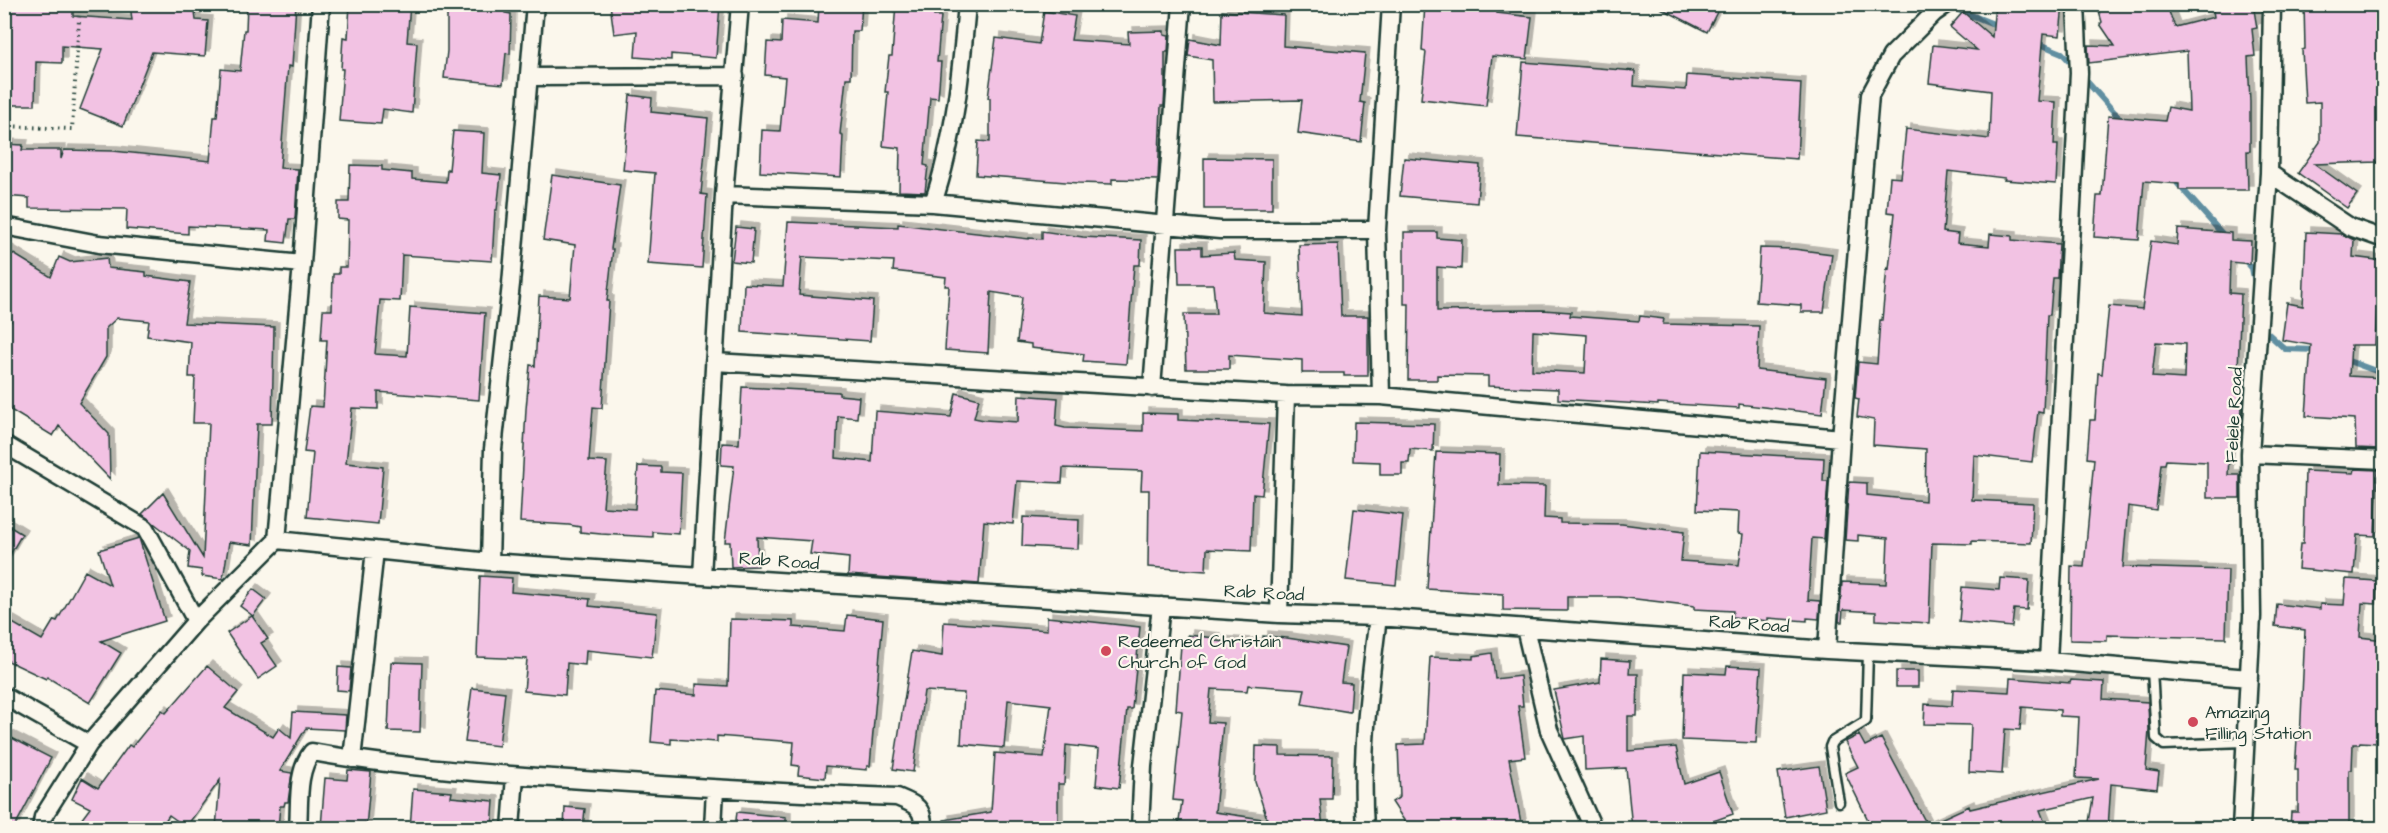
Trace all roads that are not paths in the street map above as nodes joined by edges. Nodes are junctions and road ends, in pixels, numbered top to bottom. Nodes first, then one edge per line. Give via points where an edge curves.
1 (321, 4) edge
2 (535, 4) edge
3 (740, 4) edge
4 (967, 4) edge
5 (1182, 4) edge
6 (1391, 4) edge
7 (1947, 4) edge
8 (2076, 4) edge
9 (2272, 4) edge
10 (735, 76) junction
11 (530, 77) junction
12 (2269, 173) junction
13 (724, 195) junction
14 (933, 203) junction
15 (4, 226) edge
16 (1166, 226) junction
17 (1377, 230) junction
18 (2384, 239) edge
19 (302, 264) junction
20 (714, 362) junction
21 (1152, 388) junction
22 (1286, 395) junction
23 (1381, 396) junction
24 (1841, 438) junction
25 (4, 444) edge
26 (2250, 454) junction
27 (2384, 460) edge
28 (277, 540) junction
29 (375, 550) junction
30 (490, 562) junction
31 (702, 576) junction
32 (1161, 606) junction
33 (1279, 614) junction
34 (1378, 616) junction
35 (196, 621) junction
36 (1525, 628) junction
37 (1827, 650) junction
38 (1868, 652) junction
39 (2048, 661) junction
40 (2152, 670) junction
41 (2249, 678) junction
42 (4, 696) edge
43 (2244, 742) junction
44 (89, 744) junction
45 (352, 759) junction
46 (515, 776) junction
47 (715, 789) junction
48 (1839, 802) dead end
49 (41, 828) edge
50 (298, 828) edge
51 (511, 828) edge
52 (713, 828) edge
53 (923, 828) edge
54 (1140, 828) edge
55 (1365, 828) edge
56 (1593, 828) edge
57 (2241, 828) edge

1 - 19 street
2 - 11 street
3 - 10 street
4 - 14 street via 951,134
5 - 16 street
6 - 17 street
7 - 24 street via 1891,56 1870,95
8 - 39 street via 2079,73
9 - 12 street, Felele Road
10 - 11 street
10 - 13 street
11 - 30 street via 493,449
12 - 18 street via 2350,227
12 - 26 street, Felele Road
13 - 14 street
13 - 20 street
14 - 16 street
15 - 19 street via 99,244
16 - 17 street
16 - 21 street
17 - 23 street
19 - 28 street
20 - 21 street
20 - 31 street
21 - 22 street
22 - 23 street
22 - 33 street
23 - 24 street
24 - 37 street
25 - 35 street via 145,528
26 - 27 street
26 - 41 street, Felele Road
28 - 29 street, Rab Road
28 - 35 street
29 - 30 street, Rab Road
29 - 45 street
30 - 31 street, Rab Road
31 - 32 street, Rab Road
32 - 33 street, Rab Road
32 - 54 street
33 - 34 street, Rab Road
34 - 36 street, Rab Road
34 - 55 street via 1365,721
35 - 44 street
36 - 37 street, Rab Road
36 - 56 street via 1549,730
37 - 38 street, Rab Road
38 - 39 street, Rab Road
38 - 48 lane via 1866,721 1830,747
39 - 40 street, Rab Road
40 - 41 street, Rab Road
40 - 43 lane via 2156,738 2164,745
41 - 43 street, Felele Road
42 - 44 street
43 - 57 street, Felele Road
44 - 49 street via 43,817
45 - 46 street
45 - 50 street via 312,752 305,761
46 - 47 street
46 - 51 street
47 - 52 street
47 - 53 street via 897,797 915,804 924,818

